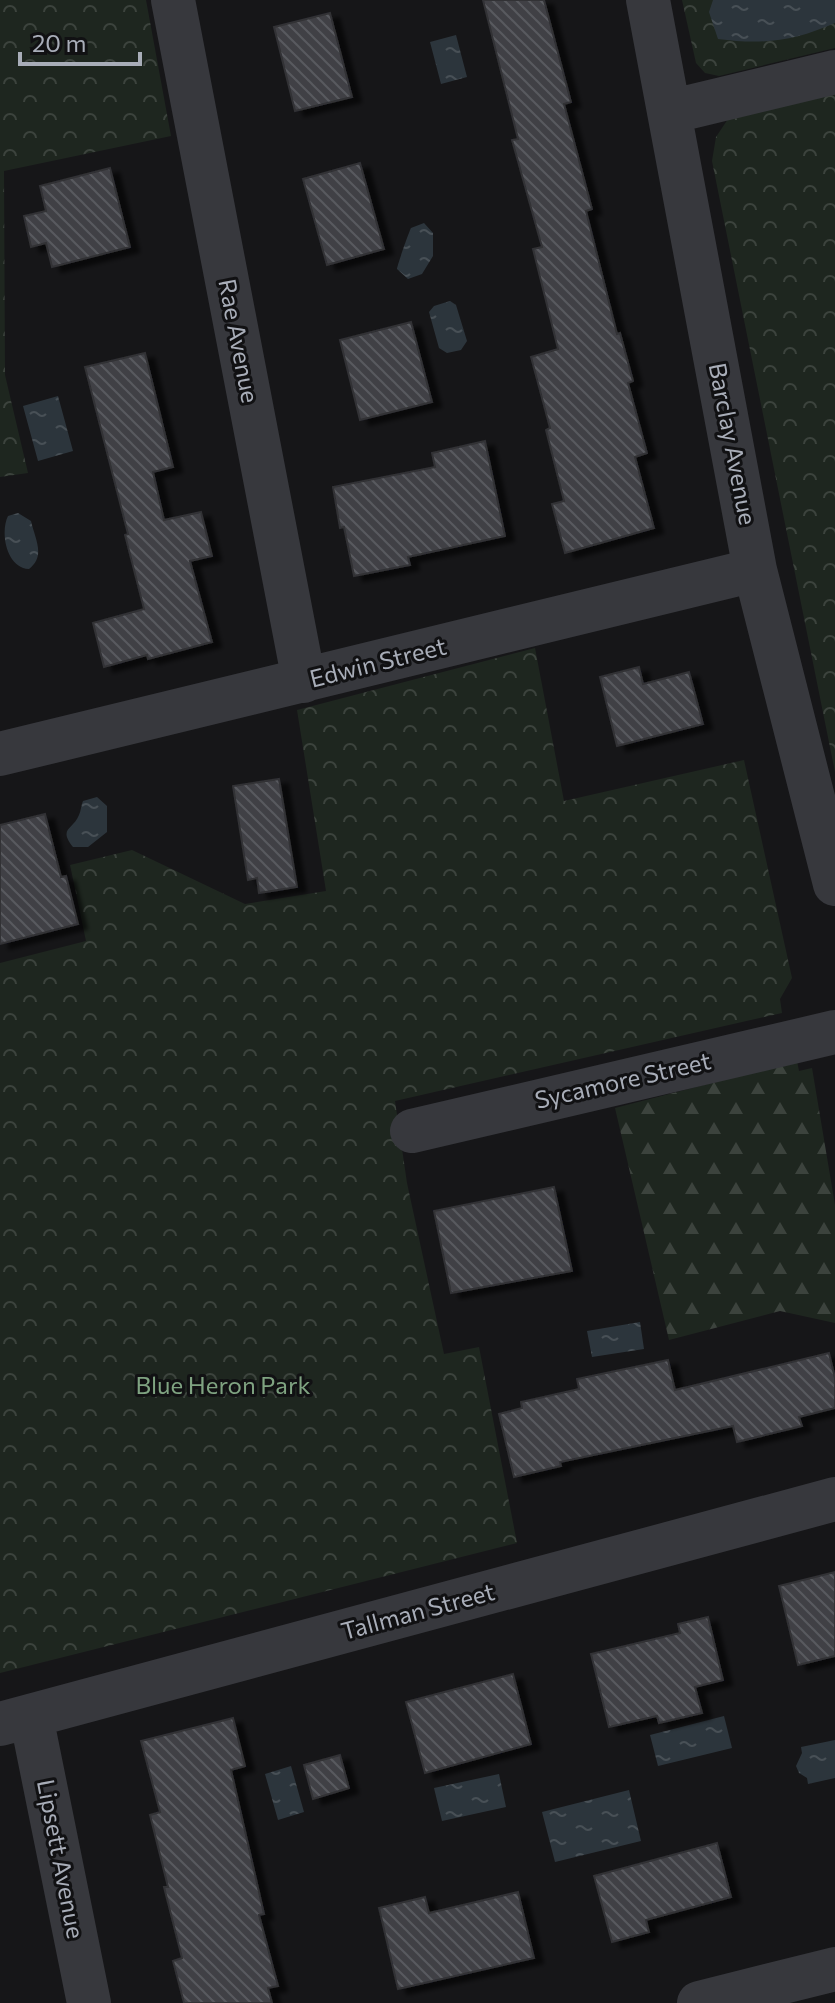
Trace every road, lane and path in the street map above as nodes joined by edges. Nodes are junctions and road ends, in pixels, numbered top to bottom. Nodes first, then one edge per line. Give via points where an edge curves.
1 (173, 0) edge
2 (648, 0) edge
3 (835, 72) edge
4 (669, 112) junction
5 (755, 570) junction
6 (304, 681) junction
7 (0, 754) edge
8 (835, 884) edge
9 (835, 1032) edge
10 (412, 1131) dead end
11 (835, 1499) edge
12 (16, 1720) edge
13 (835, 1969) edge
14 (89, 2003) edge
15 (699, 2003) edge

1 - 6 street, Rae Avenue
2 - 4 street, Barclay Avenue
3 - 4 street
4 - 5 street, Barclay Avenue
5 - 6 street, Edwin Street
5 - 8 street, Barclay Avenue
6 - 7 street, Edwin Street
9 - 10 street, Sycamore Street
11 - 12 street, Tallman Street
12 - 14 street, Lipsett Avenue
13 - 15 street

